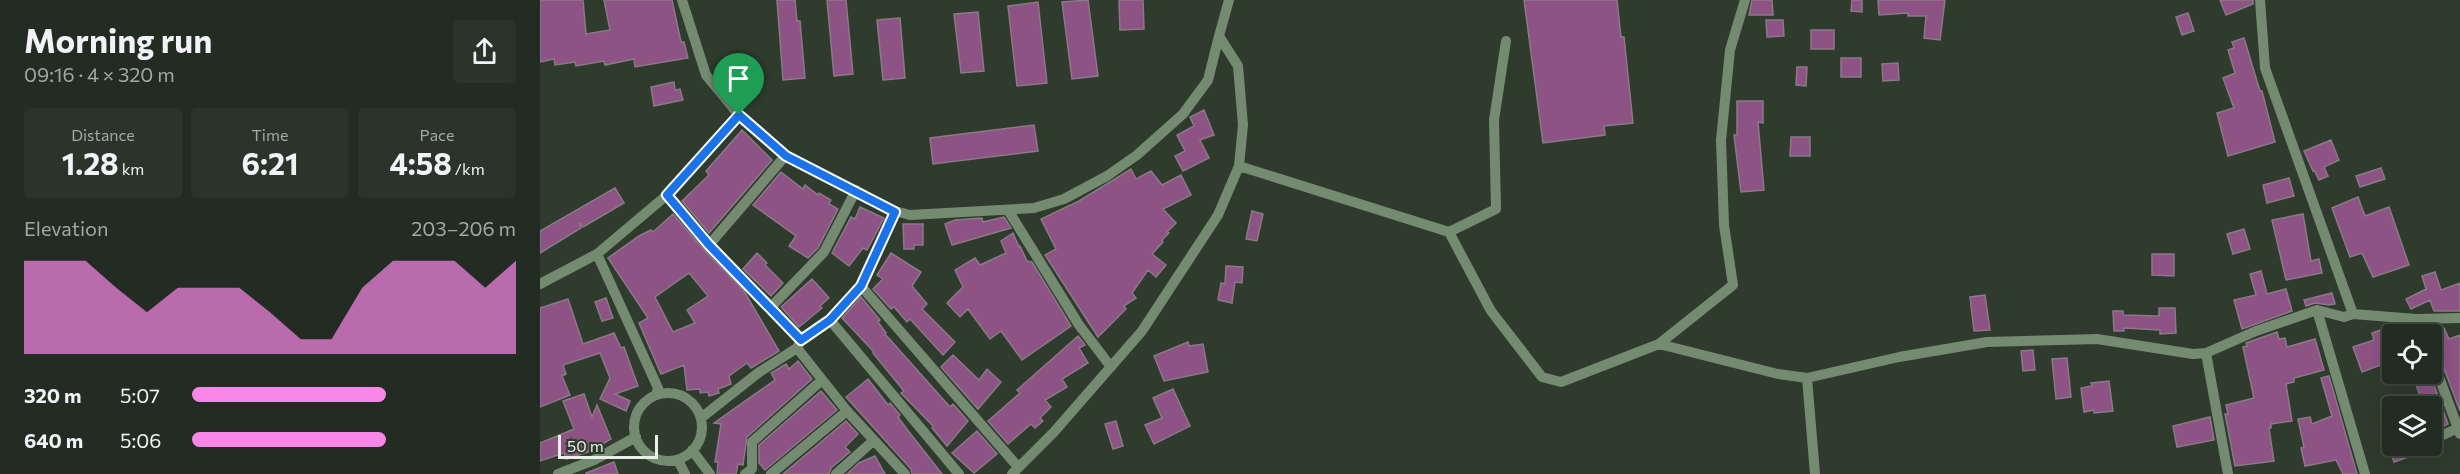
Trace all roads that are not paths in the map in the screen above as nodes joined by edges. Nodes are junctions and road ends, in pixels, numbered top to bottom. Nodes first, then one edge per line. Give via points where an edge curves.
1 (682, 0) edge
2 (1229, 0) edge
3 (1745, 0) edge
4 (2260, 0) edge
5 (1219, 36) junction
6 (1506, 41) dead end
7 (739, 115) junction
8 (786, 156) junction
9 (1239, 166) junction
10 (856, 190) junction
11 (667, 195) junction
12 (1008, 210) junction
13 (895, 212) junction
14 (1449, 232) junction
15 (709, 245) junction
16 (597, 254) junction
17 (540, 284) edge
18 (861, 286) junction
19 (771, 307) junction
20 (2317, 310) junction
21 (2353, 314) junction
22 (2460, 318) edge
23 (2416, 319) junction
24 (830, 320) junction
25 (2418, 324) edge
26 (799, 344) junction
27 (1659, 344) junction
28 (2206, 353) junction
29 (1110, 367) junction
30 (1807, 378) junction
31 (822, 380) junction
32 (2442, 384) edge
33 (656, 395) junction
34 (847, 411) junction
35 (701, 418) junction
36 (2459, 431) edge
37 (636, 437) junction
38 (2442, 437) edge
39 (873, 441) junction
40 (692, 450) junction
41 (678, 460) junction
42 (1015, 471) edge
43 (558, 474) edge
44 (685, 474) edge
45 (710, 474) edge
46 (745, 474) edge
47 (771, 474) edge
48 (836, 474) edge
49 (905, 474) edge
50 (959, 474) edge
51 (1815, 474) edge
52 (2228, 474) edge
53 (2366, 474) edge

1 - 7 street via 706,75
2 - 5 street
3 - 27 street via 1730,50 1721,140 1724,225 1733,285
4 - 21 street via 2265,68
5 - 9 street via 1238,66 1243,125
5 - 12 street via 1208,81 1183,114 1137,155 1064,199 1034,208
6 - 14 street via 1494,120 1496,209
7 - 8 street
7 - 11 street
8 - 10 street
8 - 15 street
9 - 14 street
9 - 29 street via 1218,215 1170,290 1142,331
10 - 13 street
10 - 19 street via 824,252
11 - 15 street
11 - 16 street
12 - 13 street via 909,215
12 - 29 street via 1079,325
13 - 18 street
14 - 27 street via 1491,311 1542,377 1561,382
15 - 19 street
16 - 17 street
16 - 33 street via 658,388
18 - 24 street
18 - 42 street
19 - 26 street
20 - 21 street via 2344,317
20 - 28 street
20 - 53 street
21 - 23 street
22 - 23 street
23 - 25 street
24 - 26 street
24 - 50 street
26 - 31 street
26 - 35 street
27 - 30 street
28 - 30 street via 2097,339 1987,342
28 - 52 street
29 - 42 street
30 - 51 street
31 - 34 street
31 - 46 street via 752,442 752,469
32 - 36 street
33 - 35 street via 679,394 696,407
33 - 37 street via 638,411
34 - 39 street
34 - 47 street
35 - 40 street via 702,432
36 - 38 street
37 - 41 street via 646,452 656,458
37 - 43 street
39 - 48 street
39 - 49 street
40 - 41 street
40 - 45 street
41 - 44 street

